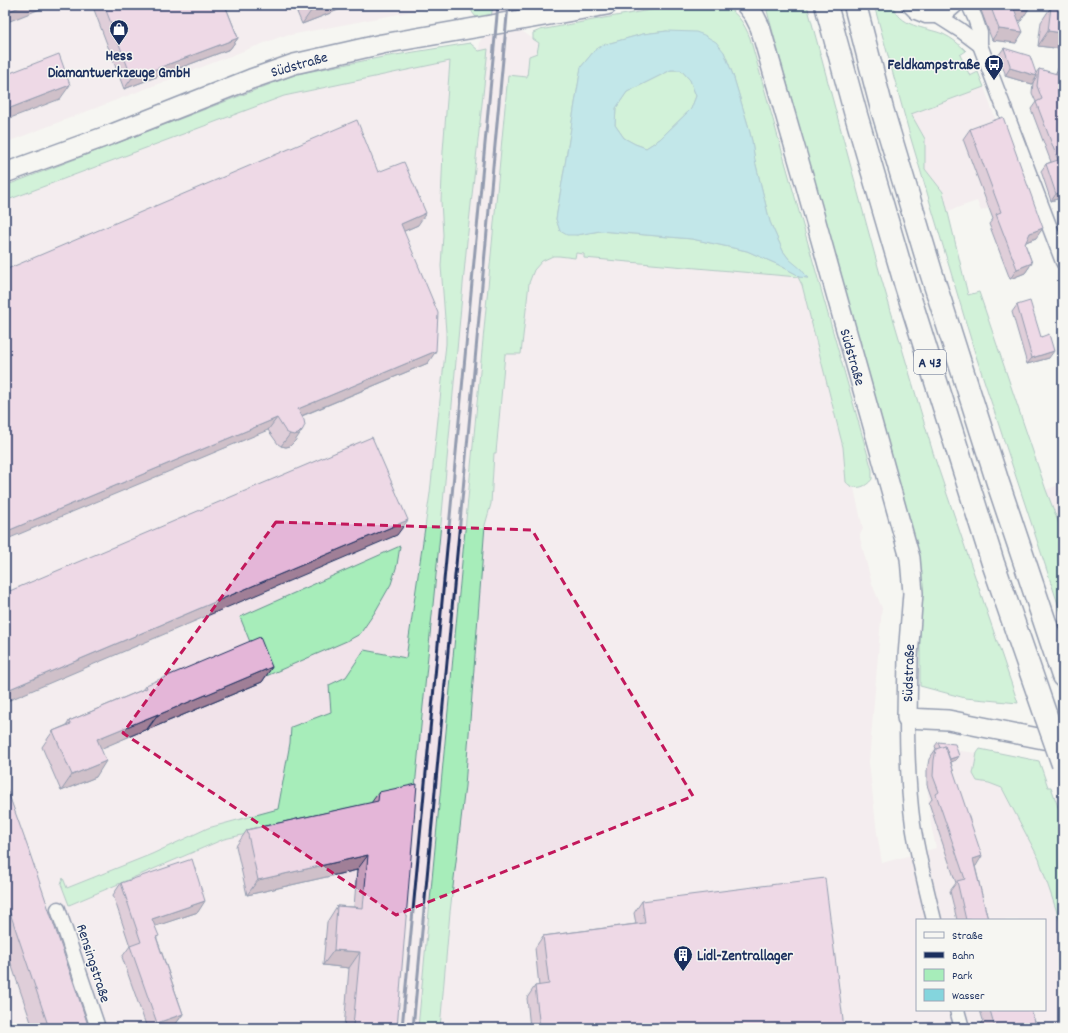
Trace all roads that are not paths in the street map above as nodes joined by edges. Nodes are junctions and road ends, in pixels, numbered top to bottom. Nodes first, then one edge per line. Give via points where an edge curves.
1 (607, 5) edge
2 (746, 5) edge
3 (826, 5) edge
4 (855, 5) edge
5 (909, 5) edge
6 (956, 5) edge
7 (968, 5) edge
8 (938, 16) junction
9 (980, 45) junction
10 (5, 173) edge
11 (1063, 262) edge
12 (1063, 676) edge
13 (907, 718) junction
14 (1063, 743) edge
15 (1063, 764) edge
16 (58, 909) dead end
17 (934, 919) edge
18 (957, 1011) edge
19 (98, 1028) edge
20 (962, 1028) edge

1 - 10 street, Südstraße via 382,44 294,64
2 - 13 street, Südstraße via 760,27 908,553 912,593
3 - 15 highway, A 43, bridge via 908,294 993,563
4 - 12 highway, A 43 via 882,109 931,272
5 - 8 street via 916,12 926,16
6 - 8 street
7 - 9 street via 980,33
8 - 9 street
9 - 11 street
13 - 14 street, Südstraße via 948,720
13 - 17 street, Südstraße via 913,824
16 - 19 street, Rensingstraße
18 - 20 street

